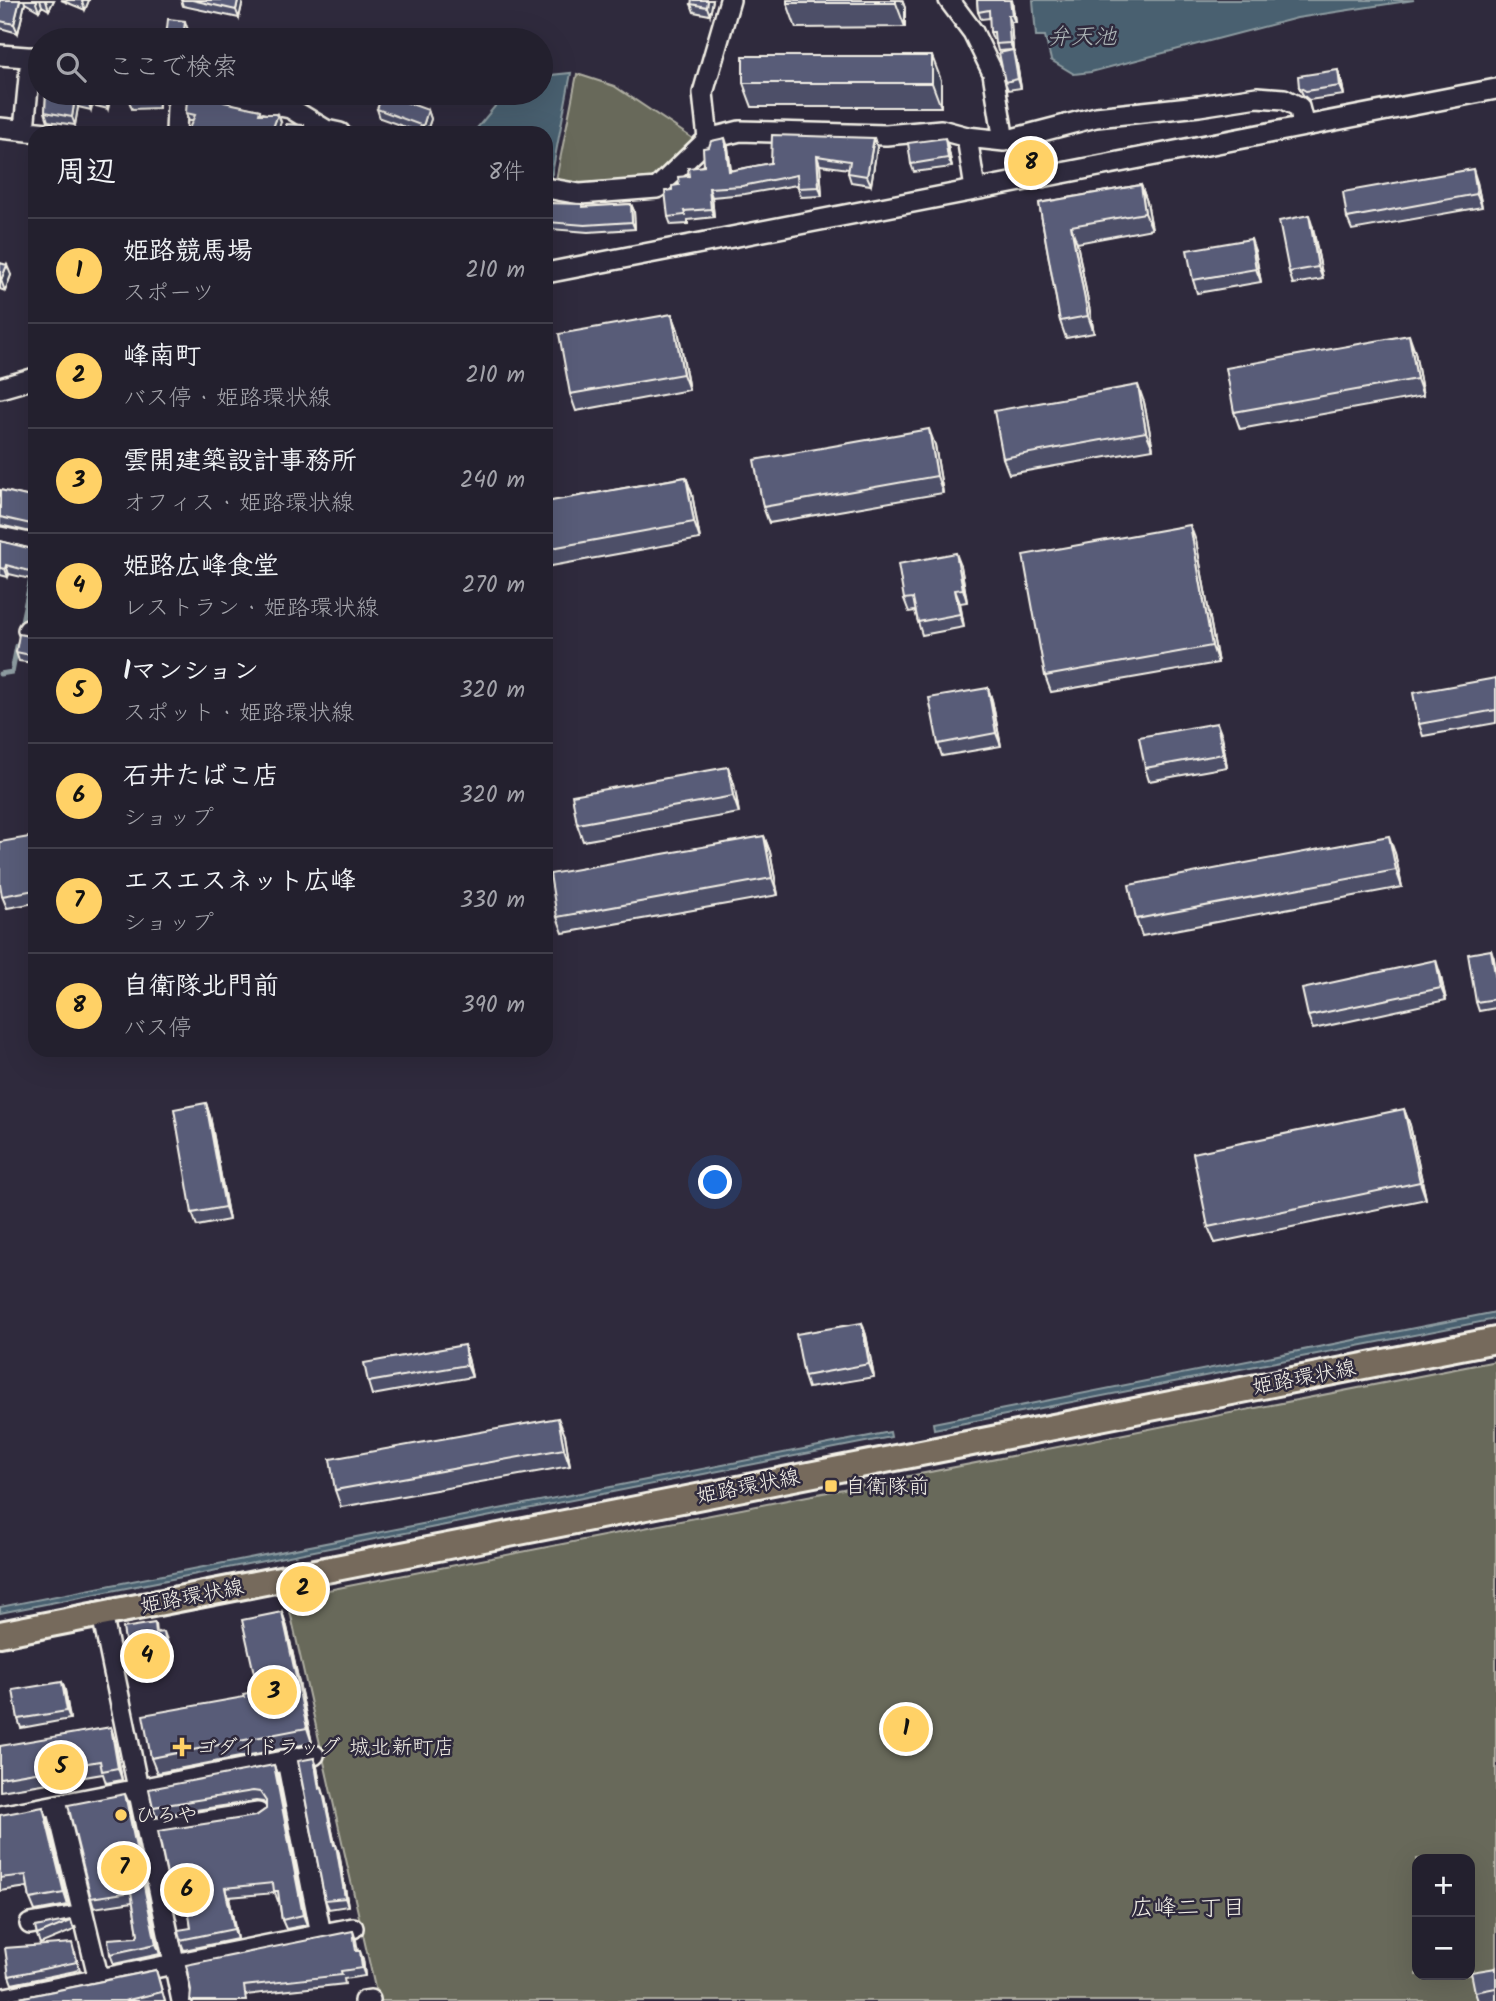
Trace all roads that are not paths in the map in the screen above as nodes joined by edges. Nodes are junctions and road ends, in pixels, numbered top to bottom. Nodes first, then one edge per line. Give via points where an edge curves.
1 (730, 0) edge
2 (949, 0) edge
3 (0, 54) edge
4 (28, 57) edge
5 (1496, 89) edge
6 (28, 105) edge
7 (178, 105) edge
8 (275, 105) edge
9 (176, 126) edge
10 (319, 126) edge
11 (1304, 126) junction
12 (0, 128) edge
13 (24, 129) junction
14 (28, 130) edge
15 (967, 137) junction
16 (708, 139) junction
17 (1004, 141) junction
18 (553, 189) edge
19 (975, 189) junction
20 (553, 272) edge
21 (28, 380) edge
22 (0, 388) edge
23 (0, 537) edge
24 (28, 543) edge
25 (1496, 1340) edge
26 (102, 1614) junction
27 (0, 1634) edge
28 (314, 1755) edge
29 (287, 1760) junction
30 (138, 1788) junction
31 (57, 1806) junction
32 (258, 1813) edge
33 (0, 1816) edge
34 (147, 1830) junction
35 (83, 1915) junction
36 (30, 1924) dead end
37 (353, 1928) edge
38 (321, 1934) junction
39 (174, 1964) junction
40 (99, 1980) junction
41 (0, 1999) edge
42 (182, 2001) edge

1 - 16 street via 703,93
2 - 17 street via 973,32 993,73
3 - 4 street
5 - 11 street
6 - 13 street
7 - 9 street
8 - 10 street via 290,108
11 - 17 street via 1298,107 1284,99 1258,97 1096,117
11 - 19 street
12 - 13 street
13 - 14 street
15 - 16 street via 941,130 887,135 740,131
15 - 17 street
15 - 19 street
16 - 18 street via 657,188 580,194
19 - 20 street
21 - 22 street
23 - 24 street
25 - 26 main road, 姫路環状線
26 - 27 main road, 姫路環状線
26 - 30 street
28 - 29 street
29 - 30 street
29 - 38 street
30 - 31 street
30 - 34 street
31 - 33 street
31 - 35 street
32 - 34 street
34 - 39 street
35 - 36 street
35 - 40 street
37 - 38 street
38 - 39 street
39 - 40 street
39 - 42 street
40 - 41 street

